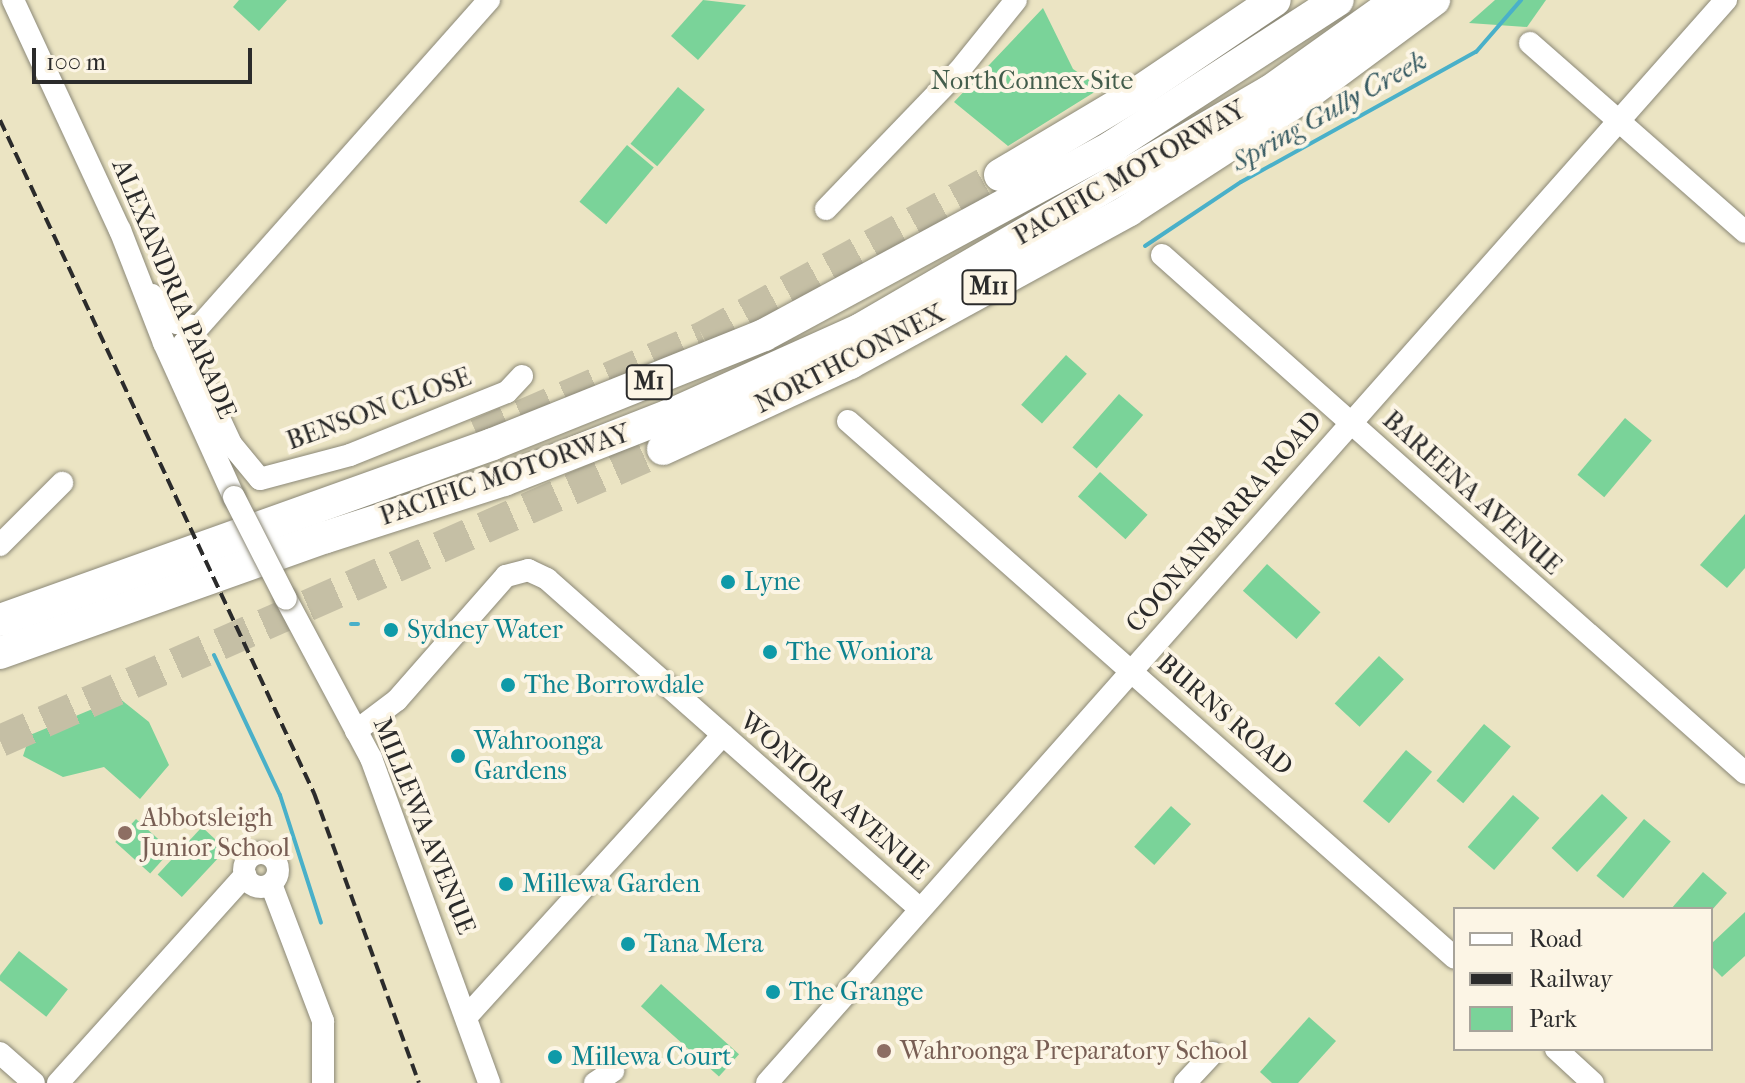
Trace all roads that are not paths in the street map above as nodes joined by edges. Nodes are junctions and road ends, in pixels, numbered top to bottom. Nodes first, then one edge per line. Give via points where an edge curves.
1 (13, 0) edge
2 (489, 0) edge
3 (1275, 0) edge
4 (1338, 0) edge
5 (1398, 0) edge
6 (1434, 0) edge
7 (1726, 0) edge
8 (1011, 2) edge
9 (1530, 43) dead end
10 (1618, 119) junction
11 (1000, 175) tunnel mouth
12 (826, 209) dead end
13 (1745, 232) edge
14 (1162, 255) dead end
15 (141, 282) junction
16 (191, 335) junction
17 (522, 376) dead end
18 (848, 421) dead end
19 (1349, 421) junction
20 (663, 449) tunnel mouth
21 (62, 483) dead end
22 (0, 545) edge
23 (286, 599) joint
24 (3, 618) edge
25 (0, 653) edge
26 (1131, 670) junction
27 (356, 731) junction
28 (723, 735) junction
29 (1745, 773) edge
30 (920, 909) junction
31 (1453, 956) edge
32 (468, 1015) junction
33 (1558, 1051) edge
34 (0, 1053) edge
35 (1213, 1053) dead end
36 (34, 1083) edge
37 (58, 1083) edge
38 (323, 1083) edge
39 (489, 1083) edge
40 (767, 1083) edge
41 (1185, 1083) edge
42 (1593, 1083) edge

1 - 15 street, ALEXANDRIA PARADE
2 - 16 street
3 - 11 highway via 1133,96
4 - 24 highway, PACIFIC MOTORWAY / M1 via 1113,146 764,335 493,444
5 - 25 highway, PACIFIC MOTORWAY / M1 via 1269,92 861,329 670,415 504,480
6 - 20 highway, NORTHCONNEX / M11 via 1300,99 1129,210 850,363
7 - 10 street, COONANBARRA ROAD
8 - 12 street via 958,72
9 - 10 street
10 - 13 street
10 - 19 street, COONANBARRA ROAD
14 - 19 street, BAREENA AVENUE
15 - 16 street
15 - 23 street, ALEXANDRIA PARADE, bridge via 234,497
16 - 17 street, BENSON CLOSE via 231,444 260,479 350,455 507,392
18 - 26 street, BURNS ROAD
19 - 26 street, COONANBARRA ROAD
19 - 29 street, BAREENA AVENUE
21 - 22 street
23 - 27 street, MILLEWA AVENUE
26 - 30 street, COONANBARRA ROAD
26 - 31 street, BURNS ROAD
27 - 28 street, WONIORA AVENUE via 397,700 506,576 528,570 547,579
27 - 32 street, MILLEWA AVENUE
28 - 30 street, WONIORA AVENUE
28 - 32 street
30 - 40 street, COONANBARRA ROAD
32 - 39 street, MILLEWA AVENUE
33 - 42 street
34 - 36 street
35 - 41 street
37 - 38 street via 245,875 253,855 270,856 278,872 271,884 323,1021

